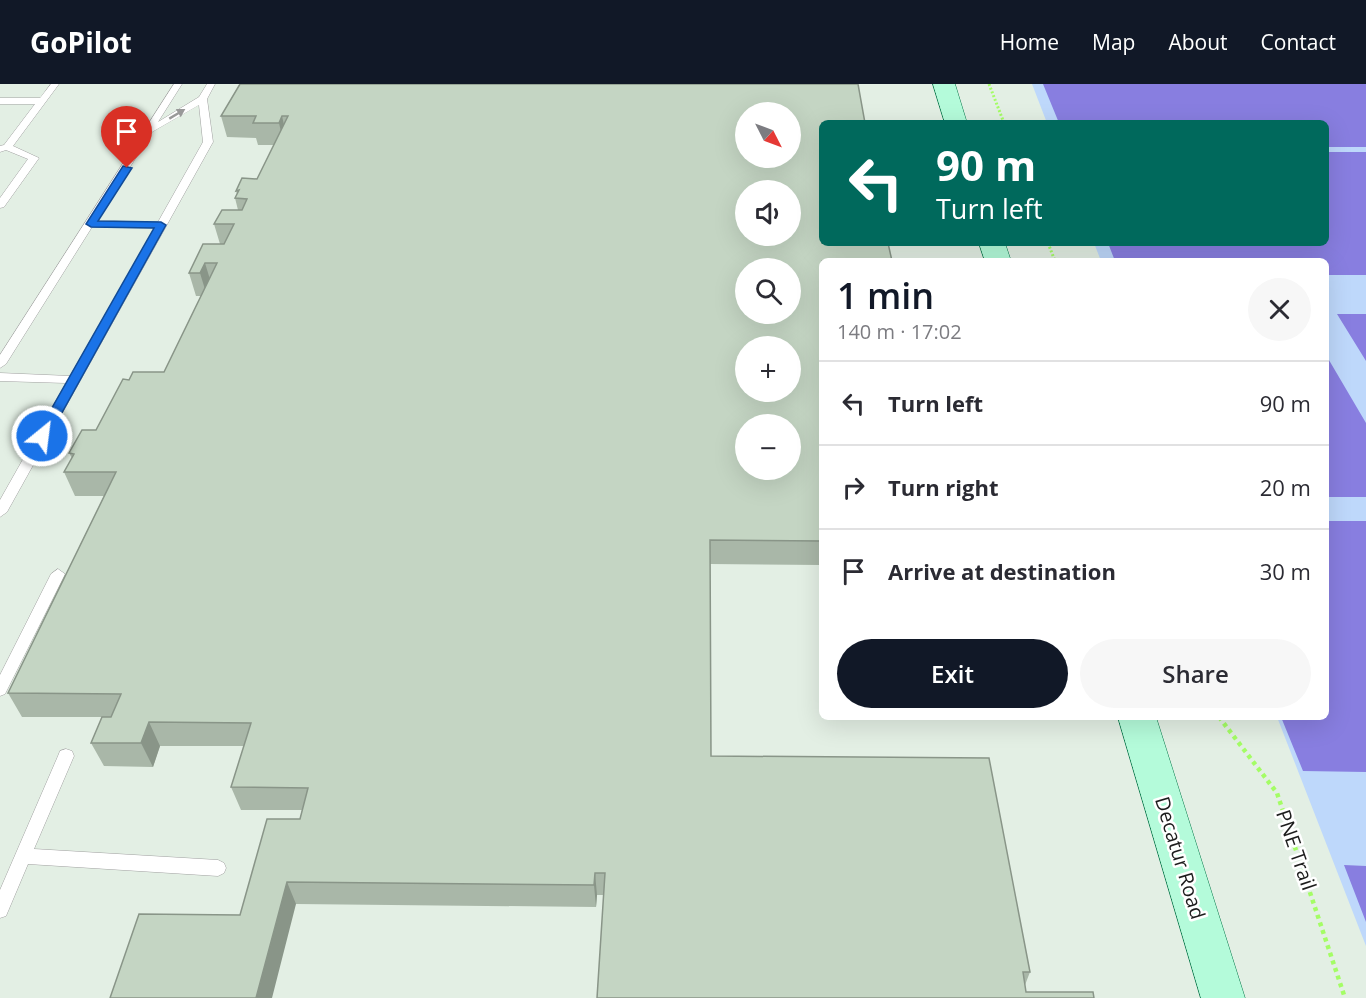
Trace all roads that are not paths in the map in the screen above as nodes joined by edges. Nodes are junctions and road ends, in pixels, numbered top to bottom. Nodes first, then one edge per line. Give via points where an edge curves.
1 (55, 84) edge
2 (178, 84) edge
3 (211, 84) edge
4 (944, 84) edge
5 (203, 99) junction
6 (0, 101) edge
7 (42, 101) junction
8 (955, 120) edge
9 (151, 130) junction
10 (4, 148) edge
11 (0, 205) edge
12 (91, 224) junction
13 (161, 225) junction
14 (0, 364) edge
15 (0, 377) edge
16 (74, 380) junction
17 (0, 512) edge
18 (58, 574) dead end
19 (0, 690) edge
20 (1138, 720) edge
21 (66, 756) dead end
22 (23, 856) junction
23 (218, 868) dead end
24 (0, 909) edge
25 (1223, 998) edge

1 - 7 lane
2 - 9 lane
3 - 5 lane
4 - 8 street
9 -> 5 lane
5 - 13 lane via 208,142
6 - 7 lane
7 - 10 lane
9 - 12 lane
10 - 11 lane via 34,158
12 - 13 lane
12 - 14 lane
13 - 16 lane
15 - 16 lane
16 - 17 lane
18 - 19 lane
20 - 25 street, Decatur Road
21 - 22 lane
22 - 23 lane
22 - 24 lane

